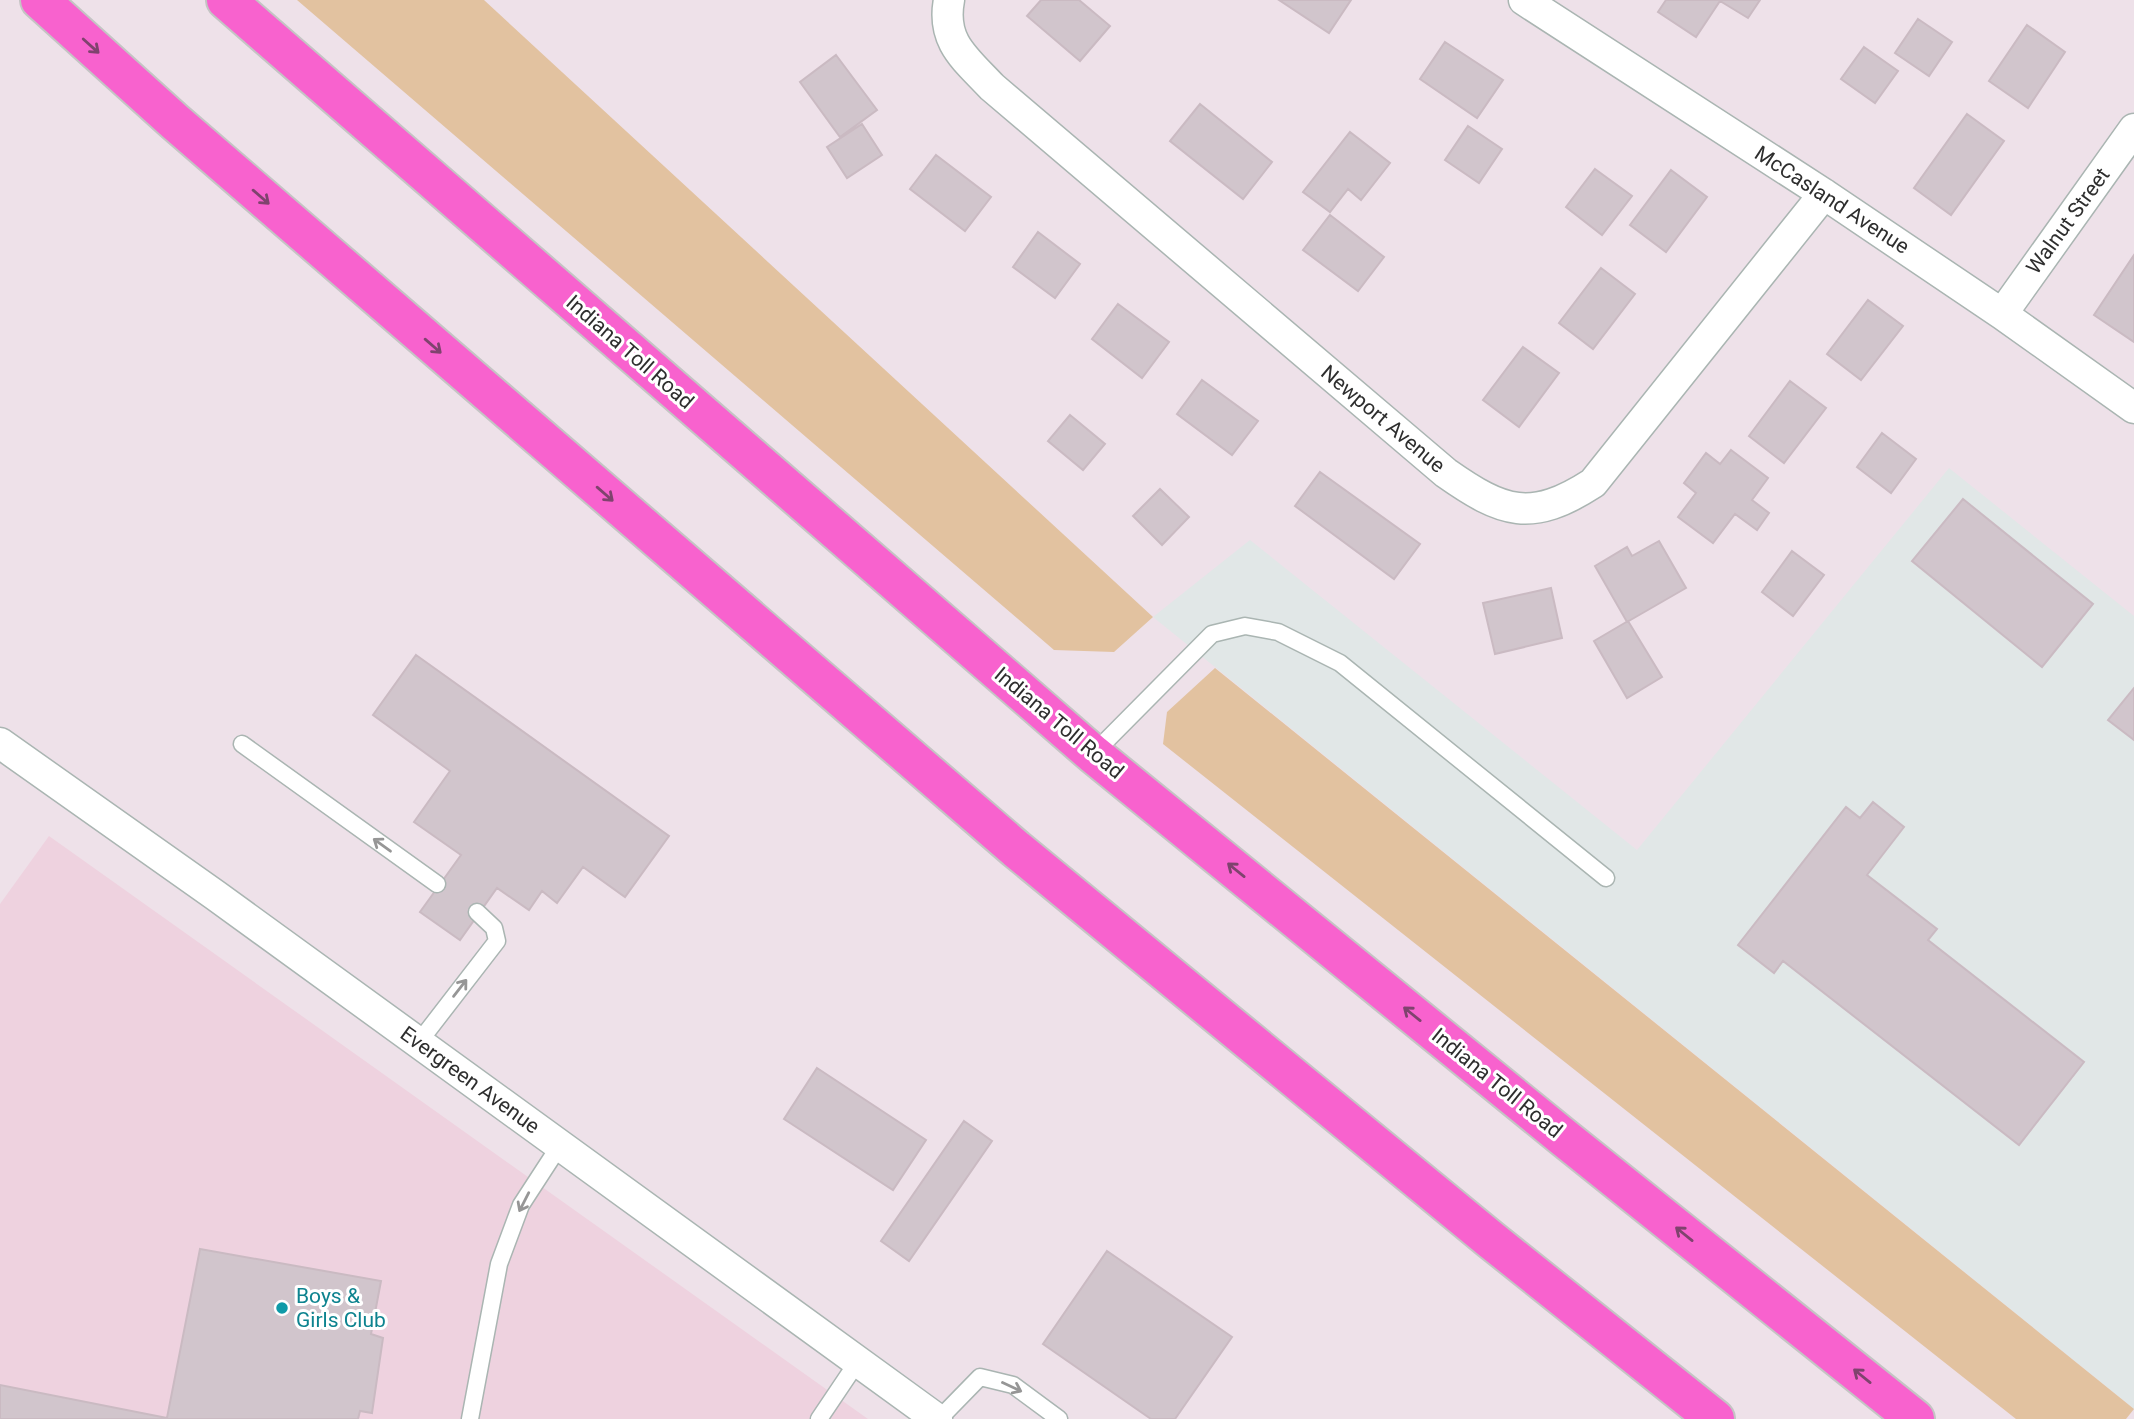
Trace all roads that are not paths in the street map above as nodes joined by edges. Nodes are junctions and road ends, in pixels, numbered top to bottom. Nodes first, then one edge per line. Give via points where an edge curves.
1 (40, 0) edge
2 (226, 0) edge
3 (949, 0) edge
4 (1524, 0) edge
5 (1561, 10) edge
6 (2134, 129) edge
7 (1824, 194) junction
8 (2002, 313) junction
9 (2134, 408) edge
10 (0, 743) edge
11 (242, 744) dead end
12 (1093, 754) junction
13 (1606, 878) dead end
14 (437, 884) dead end
15 (477, 912) dead end
16 (419, 1042) junction
17 (560, 1145) junction
18 (858, 1361) junction
19 (1696, 1413) edge
20 (470, 1419) edge
21 (819, 1419) edge
22 (938, 1419) edge
23 (1059, 1419) edge
24 (1915, 1419) edge

1 -> 19 highway via 1016,849
2 - 12 highway, Indiana Toll Road
3 - 7 street, Newport Avenue via 946,15 953,44 992,86 1446,473 1479,496 1512,509 1543,508 1592,483
4 - 5 street, McCasland Avenue
5 - 7 street, McCasland Avenue
6 - 8 street, Walnut Street
7 - 8 street, McCasland Avenue
8 - 9 street, McCasland Avenue
10 - 16 street, Evergreen Avenue
14 -> 11 lane
12 - 13 lane via 1212,634 1245,626 1279,632 1340,663
24 -> 12 highway, Indiana Toll Road
16 -> 15 lane via 497,941 494,928
16 - 17 street, Evergreen Avenue
17 - 18 street, Evergreen Avenue
17 -> 20 lane via 521,1205 499,1264
18 - 21 lane
18 - 22 street, Evergreen Avenue
22 -> 23 lane via 980,1377 1013,1385

